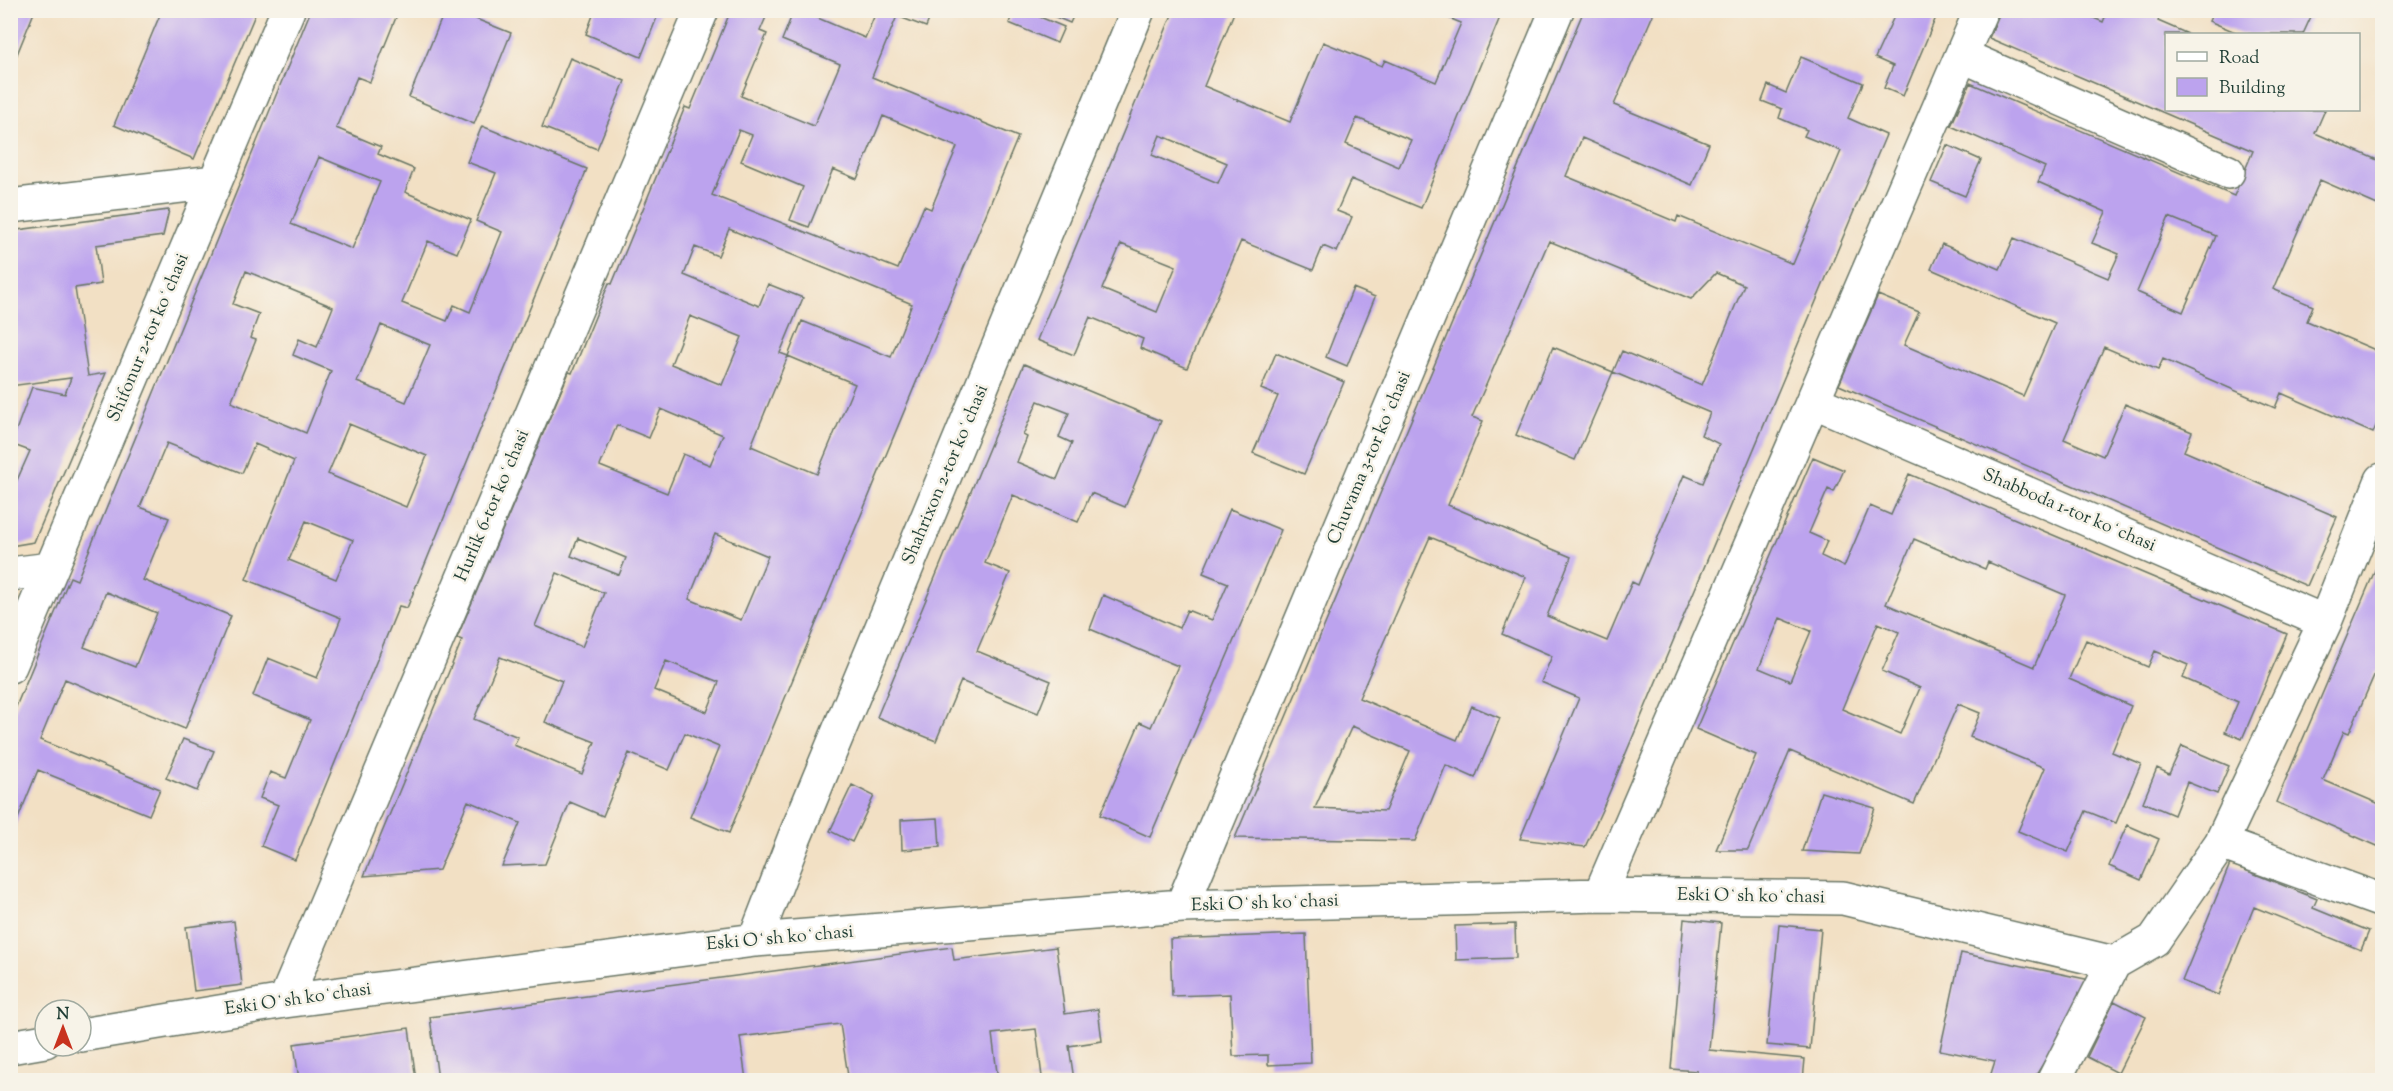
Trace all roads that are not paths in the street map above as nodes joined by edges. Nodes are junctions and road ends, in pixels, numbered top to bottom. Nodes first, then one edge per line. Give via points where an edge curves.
1 (288, 10) edge
2 (702, 10) edge
3 (1138, 10) edge
4 (1557, 10) edge
5 (1981, 10) edge
6 (1963, 56) junction
7 (2228, 172) dead end
8 (215, 182) junction
9 (10, 206) edge
10 (1813, 401) junction
11 (2382, 480) edge
12 (51, 568) junction
13 (10, 574) edge
14 (2325, 622) junction
15 (10, 666) edge
16 (2220, 843) junction
17 (1600, 895) junction
18 (2382, 901) edge
19 (1182, 906) junction
20 (755, 940) junction
21 (2114, 963) junction
22 (285, 1001) junction
23 (93, 1033) edge
24 (33, 1043) edge
25 (10, 1047) edge
26 (2054, 1080) edge

1 - 8 street, Shifonur 2-tor koʻchasi
2 - 22 street, Hurlik 6-tor koʻchasi
3 - 20 street, Shahrixon 2-tor koʻchasi
4 - 19 street, Chuvama 3-tor koʻchasi
5 - 6 street
6 - 7 street
6 - 10 street
8 - 9 street
8 - 12 street, Shifonur 2-tor koʻchasi
10 - 14 street, Shabboda 1-tor koʻchasi
10 - 17 street
11 - 14 street
12 - 13 street
12 - 15 street, Shifonur 2-tor koʻchasi
14 - 16 street
16 - 18 street
16 - 21 street via 2154,940
17 - 19 street, Eski Oʻsh koʻchasi
17 - 21 street, Eski Oʻsh koʻchasi via 1843,898
19 - 20 street, Eski Oʻsh koʻchasi
20 - 22 street, Eski Oʻsh koʻchasi
21 - 26 street
22 - 23 street, Eski Oʻsh koʻchasi
24 - 25 street

